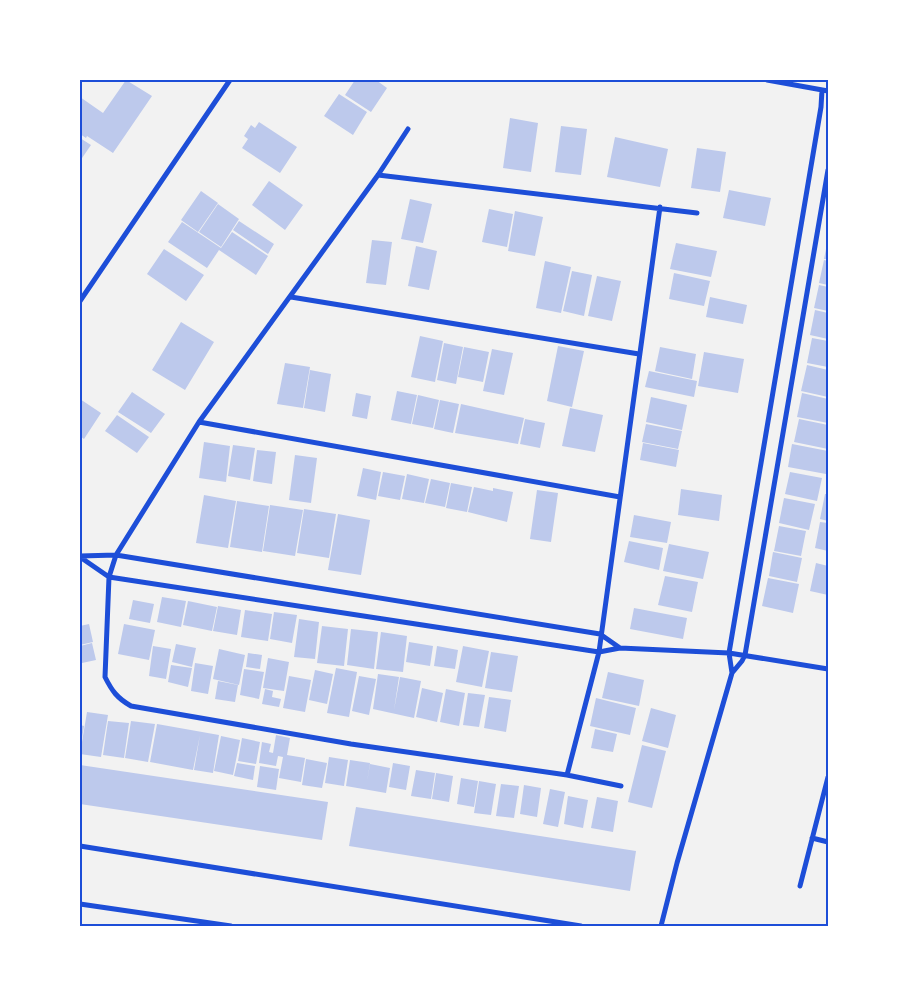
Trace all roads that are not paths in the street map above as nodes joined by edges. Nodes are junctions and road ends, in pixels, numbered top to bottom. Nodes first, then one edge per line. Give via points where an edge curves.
1 (230, 80) edge
2 (767, 80) edge
3 (825, 90) edge
4 (408, 129) dead end
5 (828, 170) edge
6 (378, 175) junction
7 (660, 207) junction
8 (697, 213) dead end
9 (291, 296) junction
10 (80, 301) edge
11 (639, 354) junction
12 (199, 422) junction
13 (620, 497) junction
14 (116, 555) junction
15 (80, 556) edge
16 (109, 577) junction
17 (600, 634) junction
18 (620, 648) junction
19 (598, 652) junction
20 (729, 653) junction
21 (745, 655) junction
22 (828, 669) edge
23 (732, 673) junction
24 (567, 775) junction
25 (828, 777) edge
26 (621, 786) dead end
27 (812, 838) junction
28 (828, 842) edge
29 (80, 846) edge
30 (800, 886) dead end
31 (80, 904) edge
32 (231, 926) edge
33 (581, 926) edge
34 (661, 926) edge

1 - 10 street
2 - 3 street
3 - 20 street
4 - 6 street
5 - 21 street
6 - 7 street
6 - 9 street
7 - 8 street
7 - 11 street
9 - 11 street
9 - 12 street
11 - 13 street
12 - 13 street
12 - 14 street
13 - 17 street
14 - 15 street
14 - 16 street
14 - 17 street
15 - 16 street
16 - 19 street
16 - 24 street via 106,677 112,692 131,706 350,744
17 - 18 street
17 - 19 street
18 - 19 street
18 - 20 street
19 - 24 street
20 - 21 street
20 - 23 street
21 - 22 street
21 - 23 street
23 - 34 street
24 - 26 street
25 - 27 street
27 - 28 street
27 - 30 street
29 - 33 street
31 - 32 street

